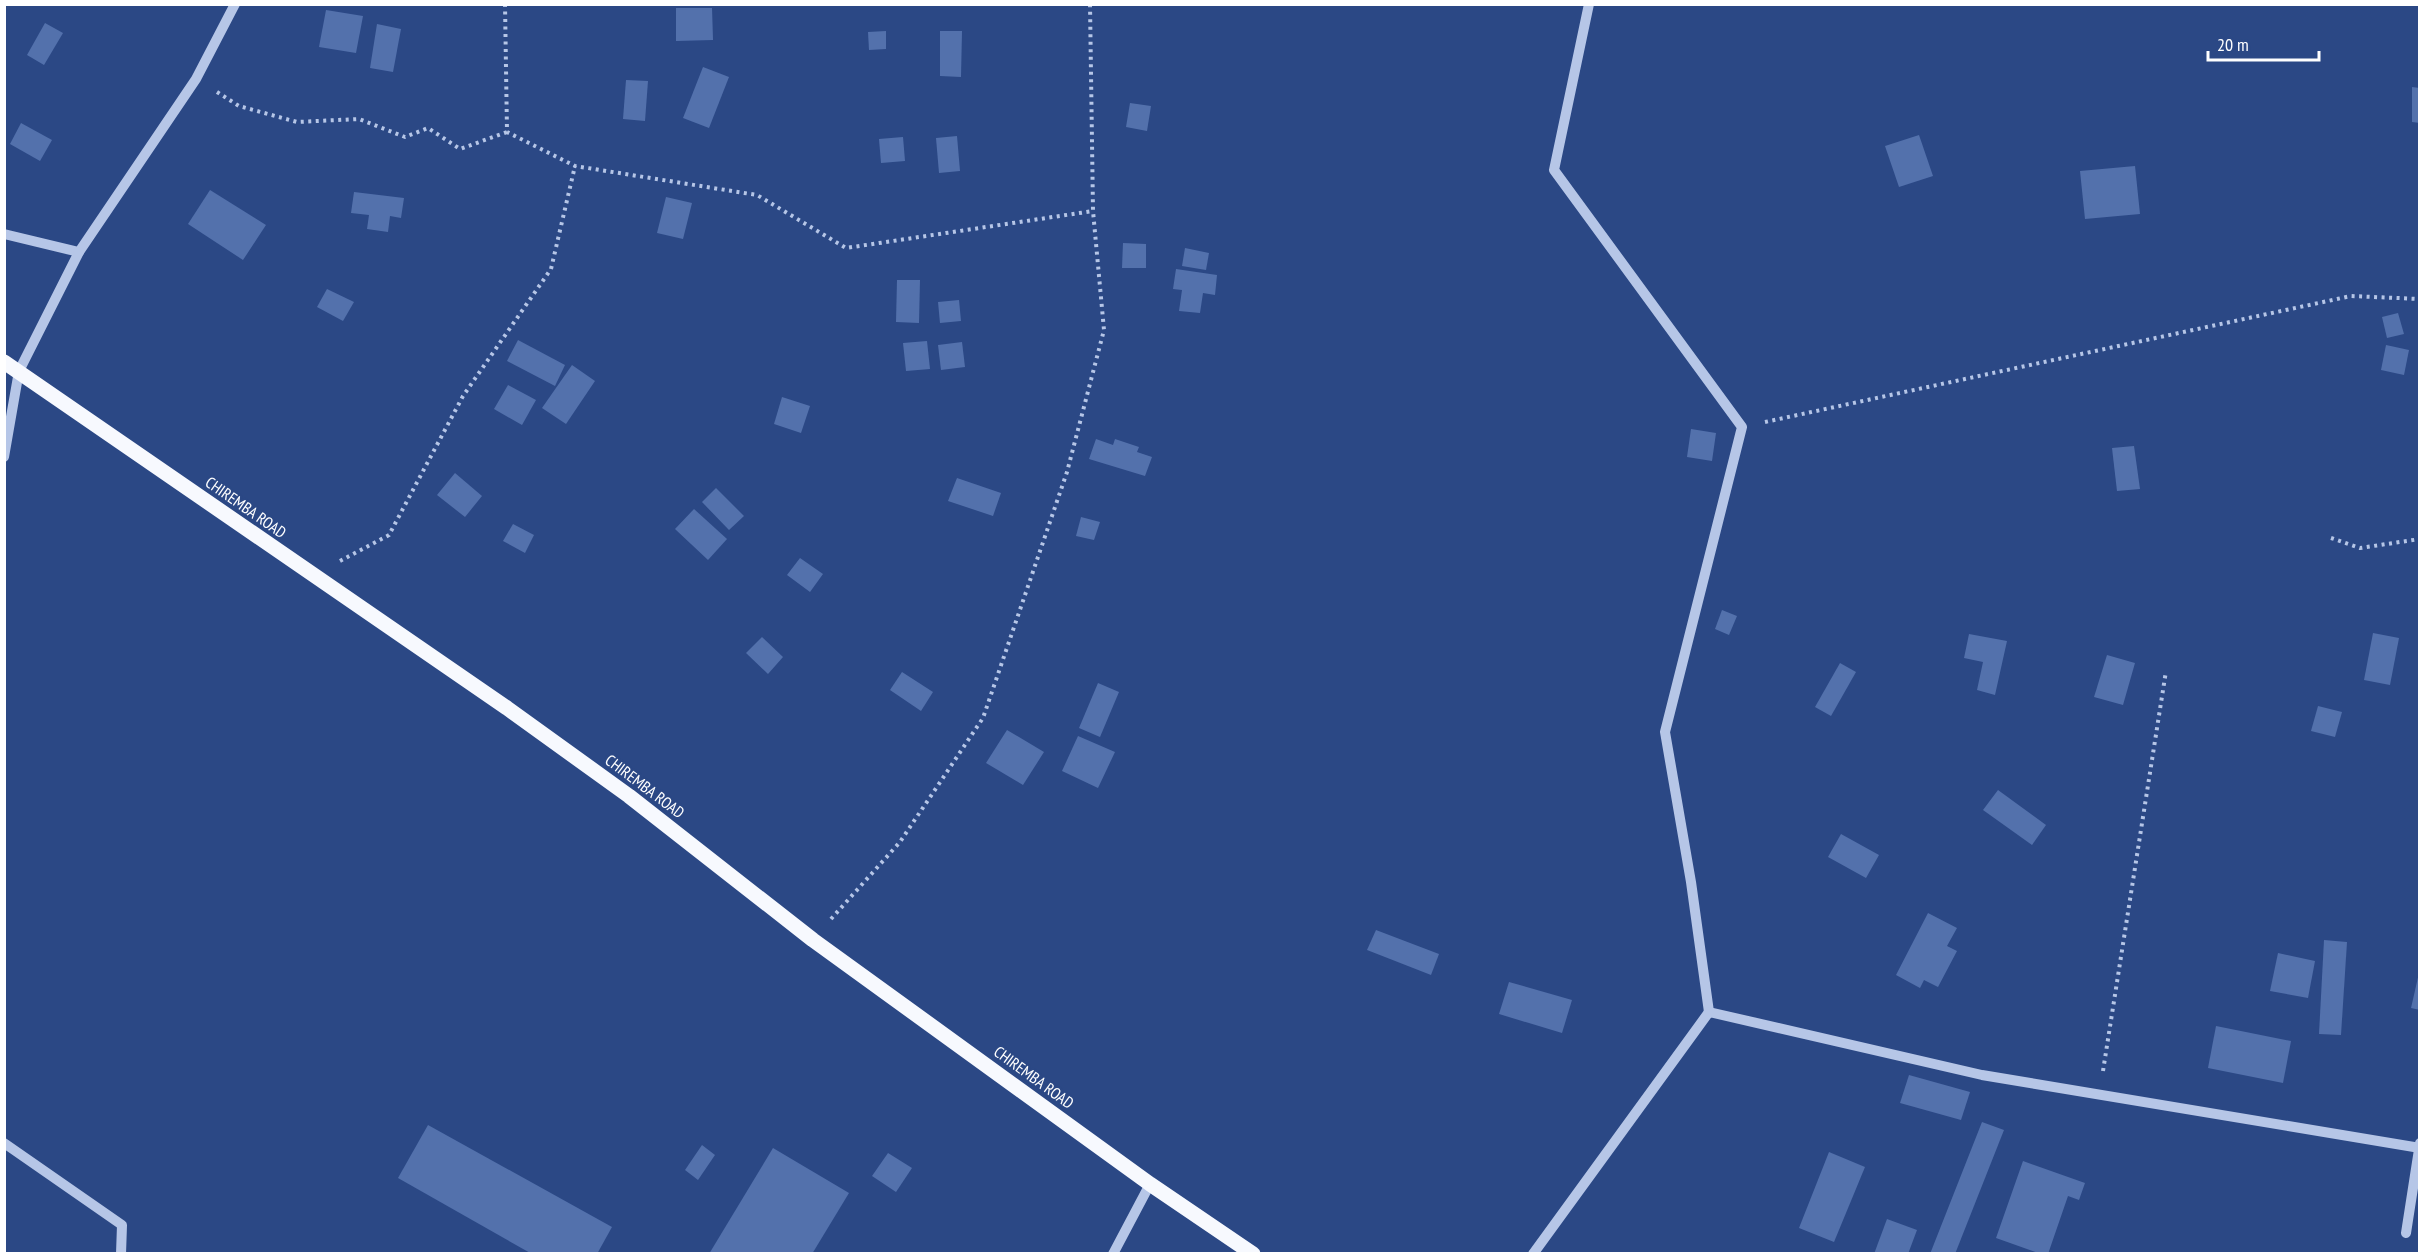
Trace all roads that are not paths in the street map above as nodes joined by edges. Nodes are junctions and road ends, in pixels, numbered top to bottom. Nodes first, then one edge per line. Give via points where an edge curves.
1 (235, 4) edge
2 (1589, 4) edge
3 (4, 234) edge
4 (79, 252) junction
5 (4, 362) edge
6 (19, 371) junction
7 (4, 457) edge
8 (1709, 1012) junction
9 (4, 1143) edge
10 (2419, 1147) edge
11 (1150, 1184) junction
12 (2406, 1233) dead end
13 (121, 1254) edge
14 (1113, 1254) edge
15 (1254, 1254) edge
16 (1533, 1254) edge

1 - 4 street via 196,79
2 - 8 street via 1554,170 1742,427 1665,732
3 - 4 street
4 - 6 street
5 - 6 main road, CHIREMBA ROAD
6 - 7 street
6 - 11 main road, CHIREMBA ROAD via 507,708 813,940
8 - 10 street via 1982,1076
8 - 16 street
9 - 13 street via 122,1225
10 - 12 street
11 - 14 street
11 - 15 main road, CHIREMBA ROAD

